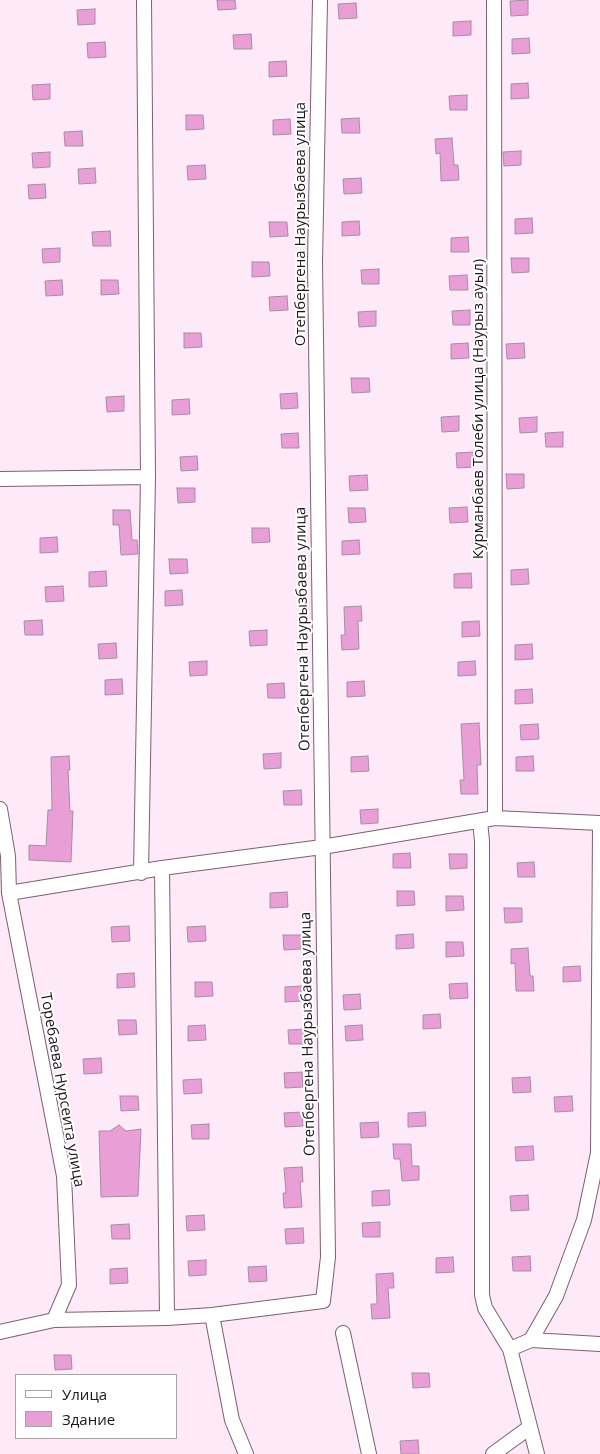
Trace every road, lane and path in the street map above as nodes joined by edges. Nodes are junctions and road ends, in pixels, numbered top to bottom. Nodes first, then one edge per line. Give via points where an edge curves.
1 (144, 0) edge
2 (320, 0) edge
3 (494, 0) edge
4 (148, 478) junction
5 (0, 479) edge
6 (0, 809) edge
7 (496, 818) junction
8 (480, 821) junction
9 (600, 823) edge
10 (600, 827) edge
11 (322, 847) junction
12 (4, 856) edge
13 (162, 868) junction
14 (141, 873) junction
15 (9, 893) junction
16 (212, 1315) junction
17 (167, 1318) junction
18 (54, 1320) junction
19 (0, 1332) edge
20 (343, 1333) dead end
21 (531, 1340) junction
22 (600, 1344) edge
23 (510, 1349) junction
24 (530, 1427) junction
25 (246, 1454) edge
26 (369, 1454) edge
27 (493, 1454) edge
28 (537, 1454) edge

1 - 4 street
2 - 11 street, Отепбергена Наурызбаева улица via 315,262
3 - 7 street, Курманбаев Толеби улица (Наурыз ауыл)
4 - 5 street
4 - 14 street
6 - 12 street, Торебаева Нурсеита улица
7 - 8 street
7 - 9 street
8 - 11 street
8 - 23 street via 482,1294 485,1308
10 - 21 street via 598,1153 584,1220 556,1296
11 - 13 street
11 - 16 street, Отепбергена Наурызбаева улица via 328,1258 323,1301
12 - 15 street, Торебаева Нурсеита улица
13 - 14 street
13 - 17 street
14 - 15 street
15 - 18 street, Торебаева Нурсеита улица via 64,1176 69,1285
16 - 17 street
16 - 25 street via 232,1420
17 - 18 street
18 - 19 street
20 - 26 street
21 - 22 street
21 - 23 street
23 - 24 street
24 - 27 street
24 - 28 street

